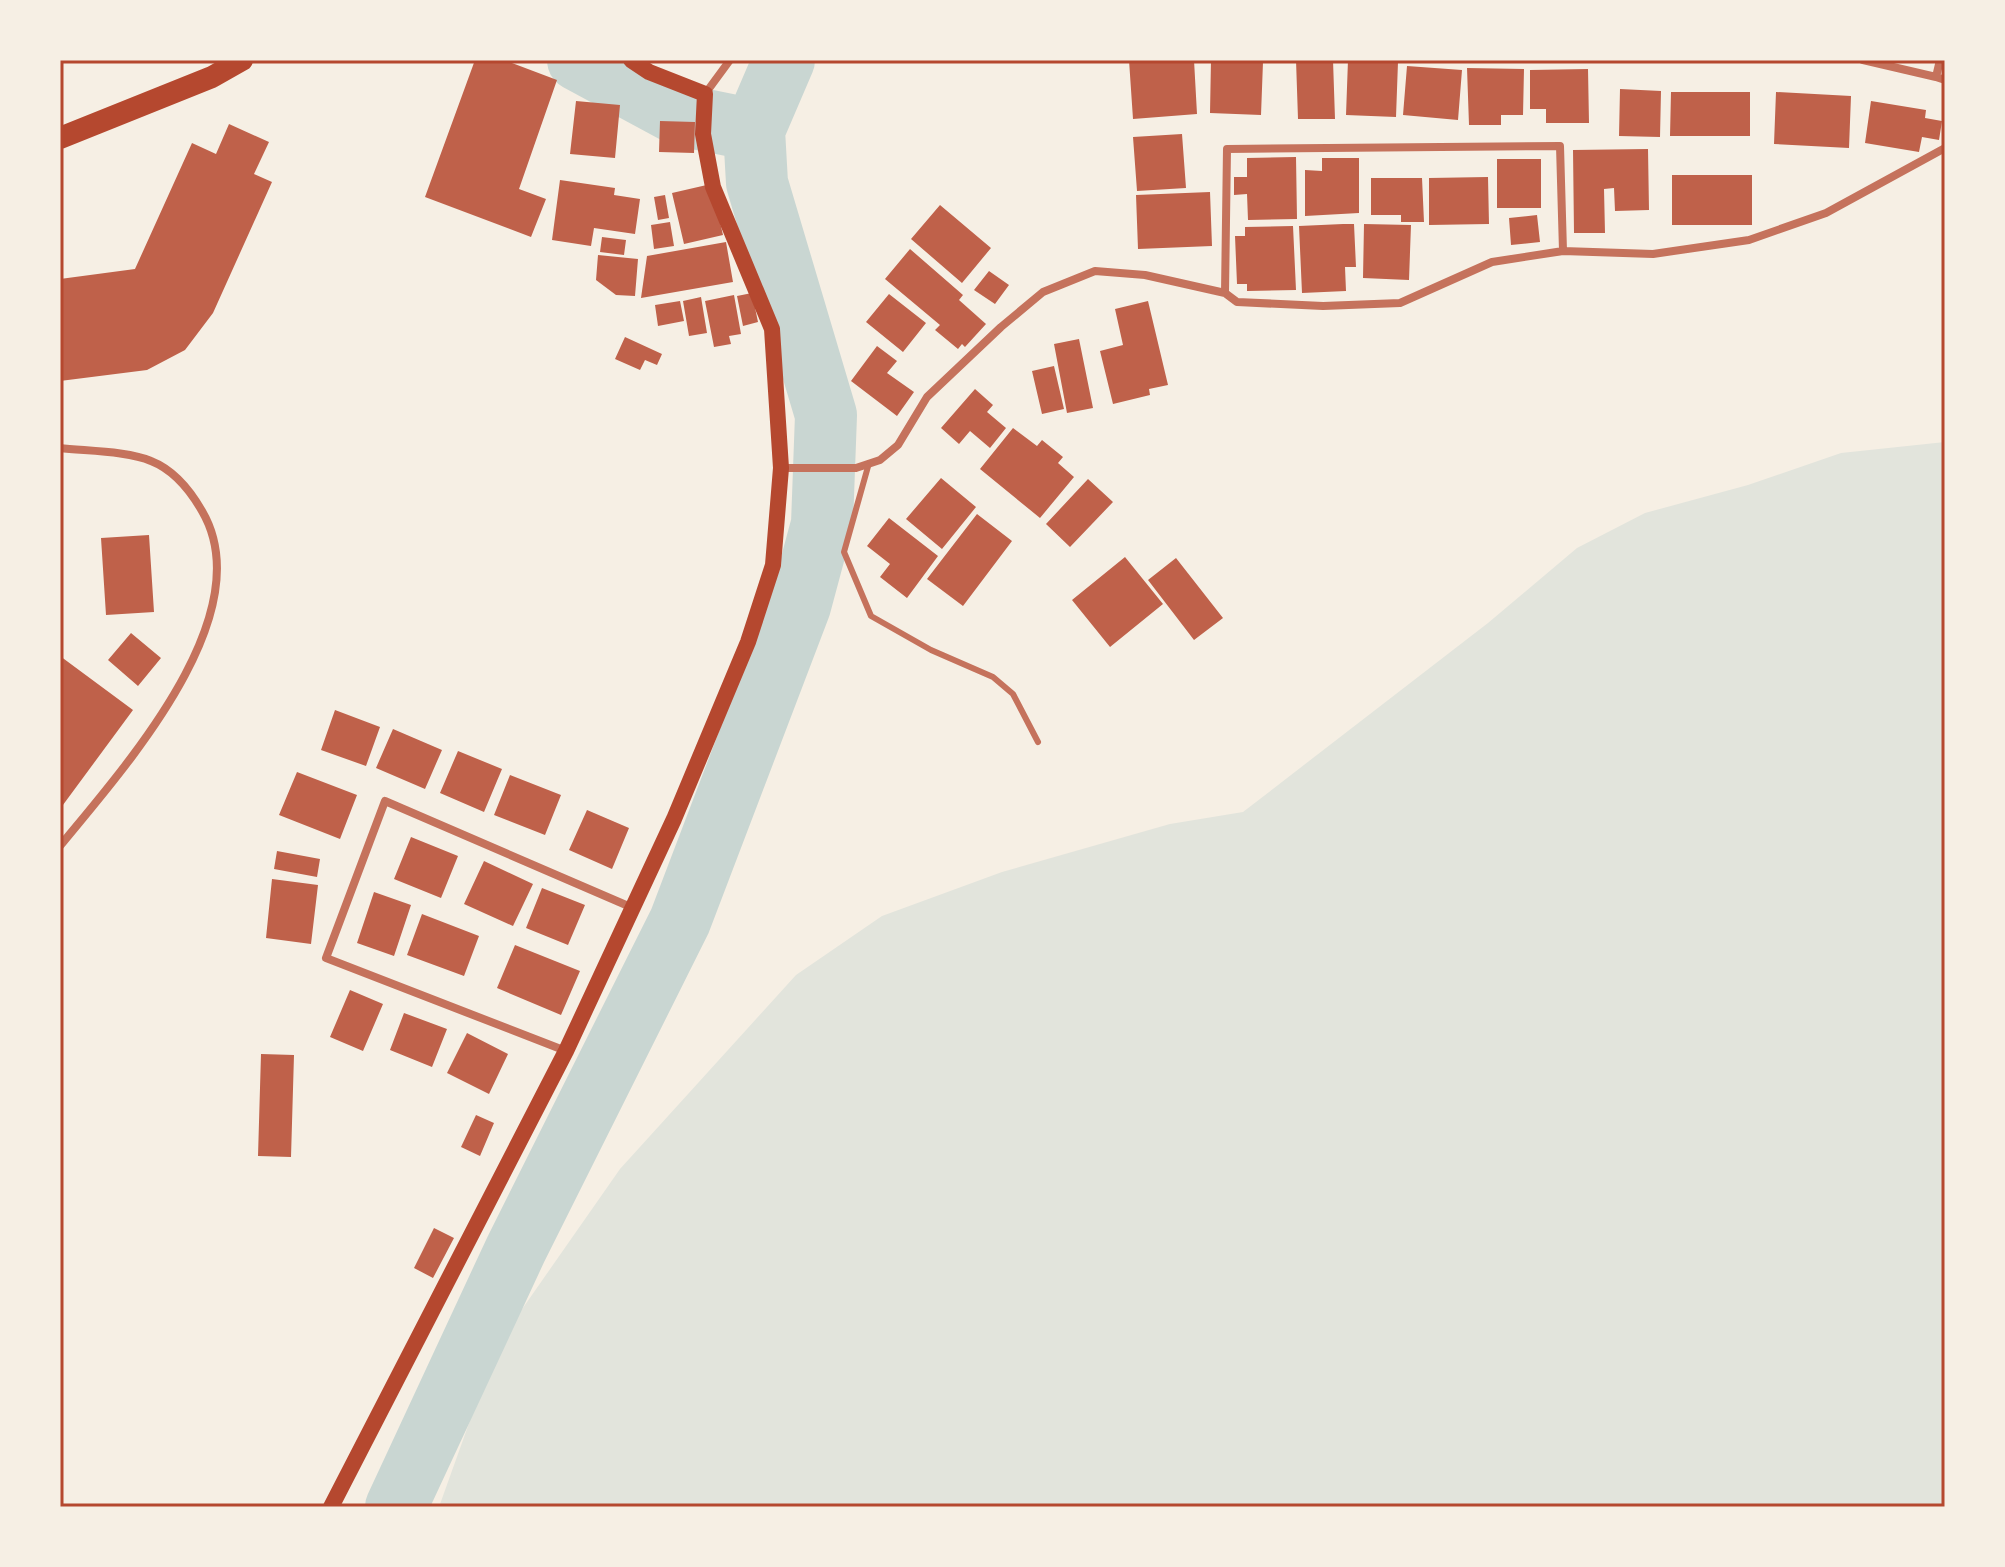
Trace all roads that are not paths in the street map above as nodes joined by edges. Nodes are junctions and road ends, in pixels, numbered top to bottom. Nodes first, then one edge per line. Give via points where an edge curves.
1 (242, 60) edge
2 (631, 60) edge
3 (730, 60) edge
4 (1863, 60) edge
5 (1940, 60) edge
6 (1941, 78) edge
7 (705, 94) junction
8 (60, 138) edge
9 (1945, 148) edge
10 (1563, 251) junction
11 (1225, 293) junction
12 (60, 448) edge
13 (869, 463) junction
14 (787, 468) junction
15 (1038, 742) dead end
16 (60, 846) edge
17 (633, 908) junction
18 (566, 1051) junction
19 (331, 1507) edge

1 - 8 highway
2 - 7 main road
3 - 7 street
4 - 6 street
5 - 6 street
7 - 14 main road via 703,134 713,187 772,329
9 - 10 street via 1826,213 1749,240 1653,254
10 - 11 street via 1492,262 1400,303 1237,302
10 - 11 street via 1560,146 1227,149
11 - 13 street via 1145,275 1095,271 1043,292 927,397 898,445
12 - 16 street via 150,460 188,486 213,530 218,571 206,628 178,691 126,766
13 - 14 street via 856,468
13 - 15 lane via 844,552 871,616 993,677 1013,694
14 - 17 main road via 773,565 748,642
17 - 18 main road
17 - 18 street via 385,801 326,958
18 - 19 main road

